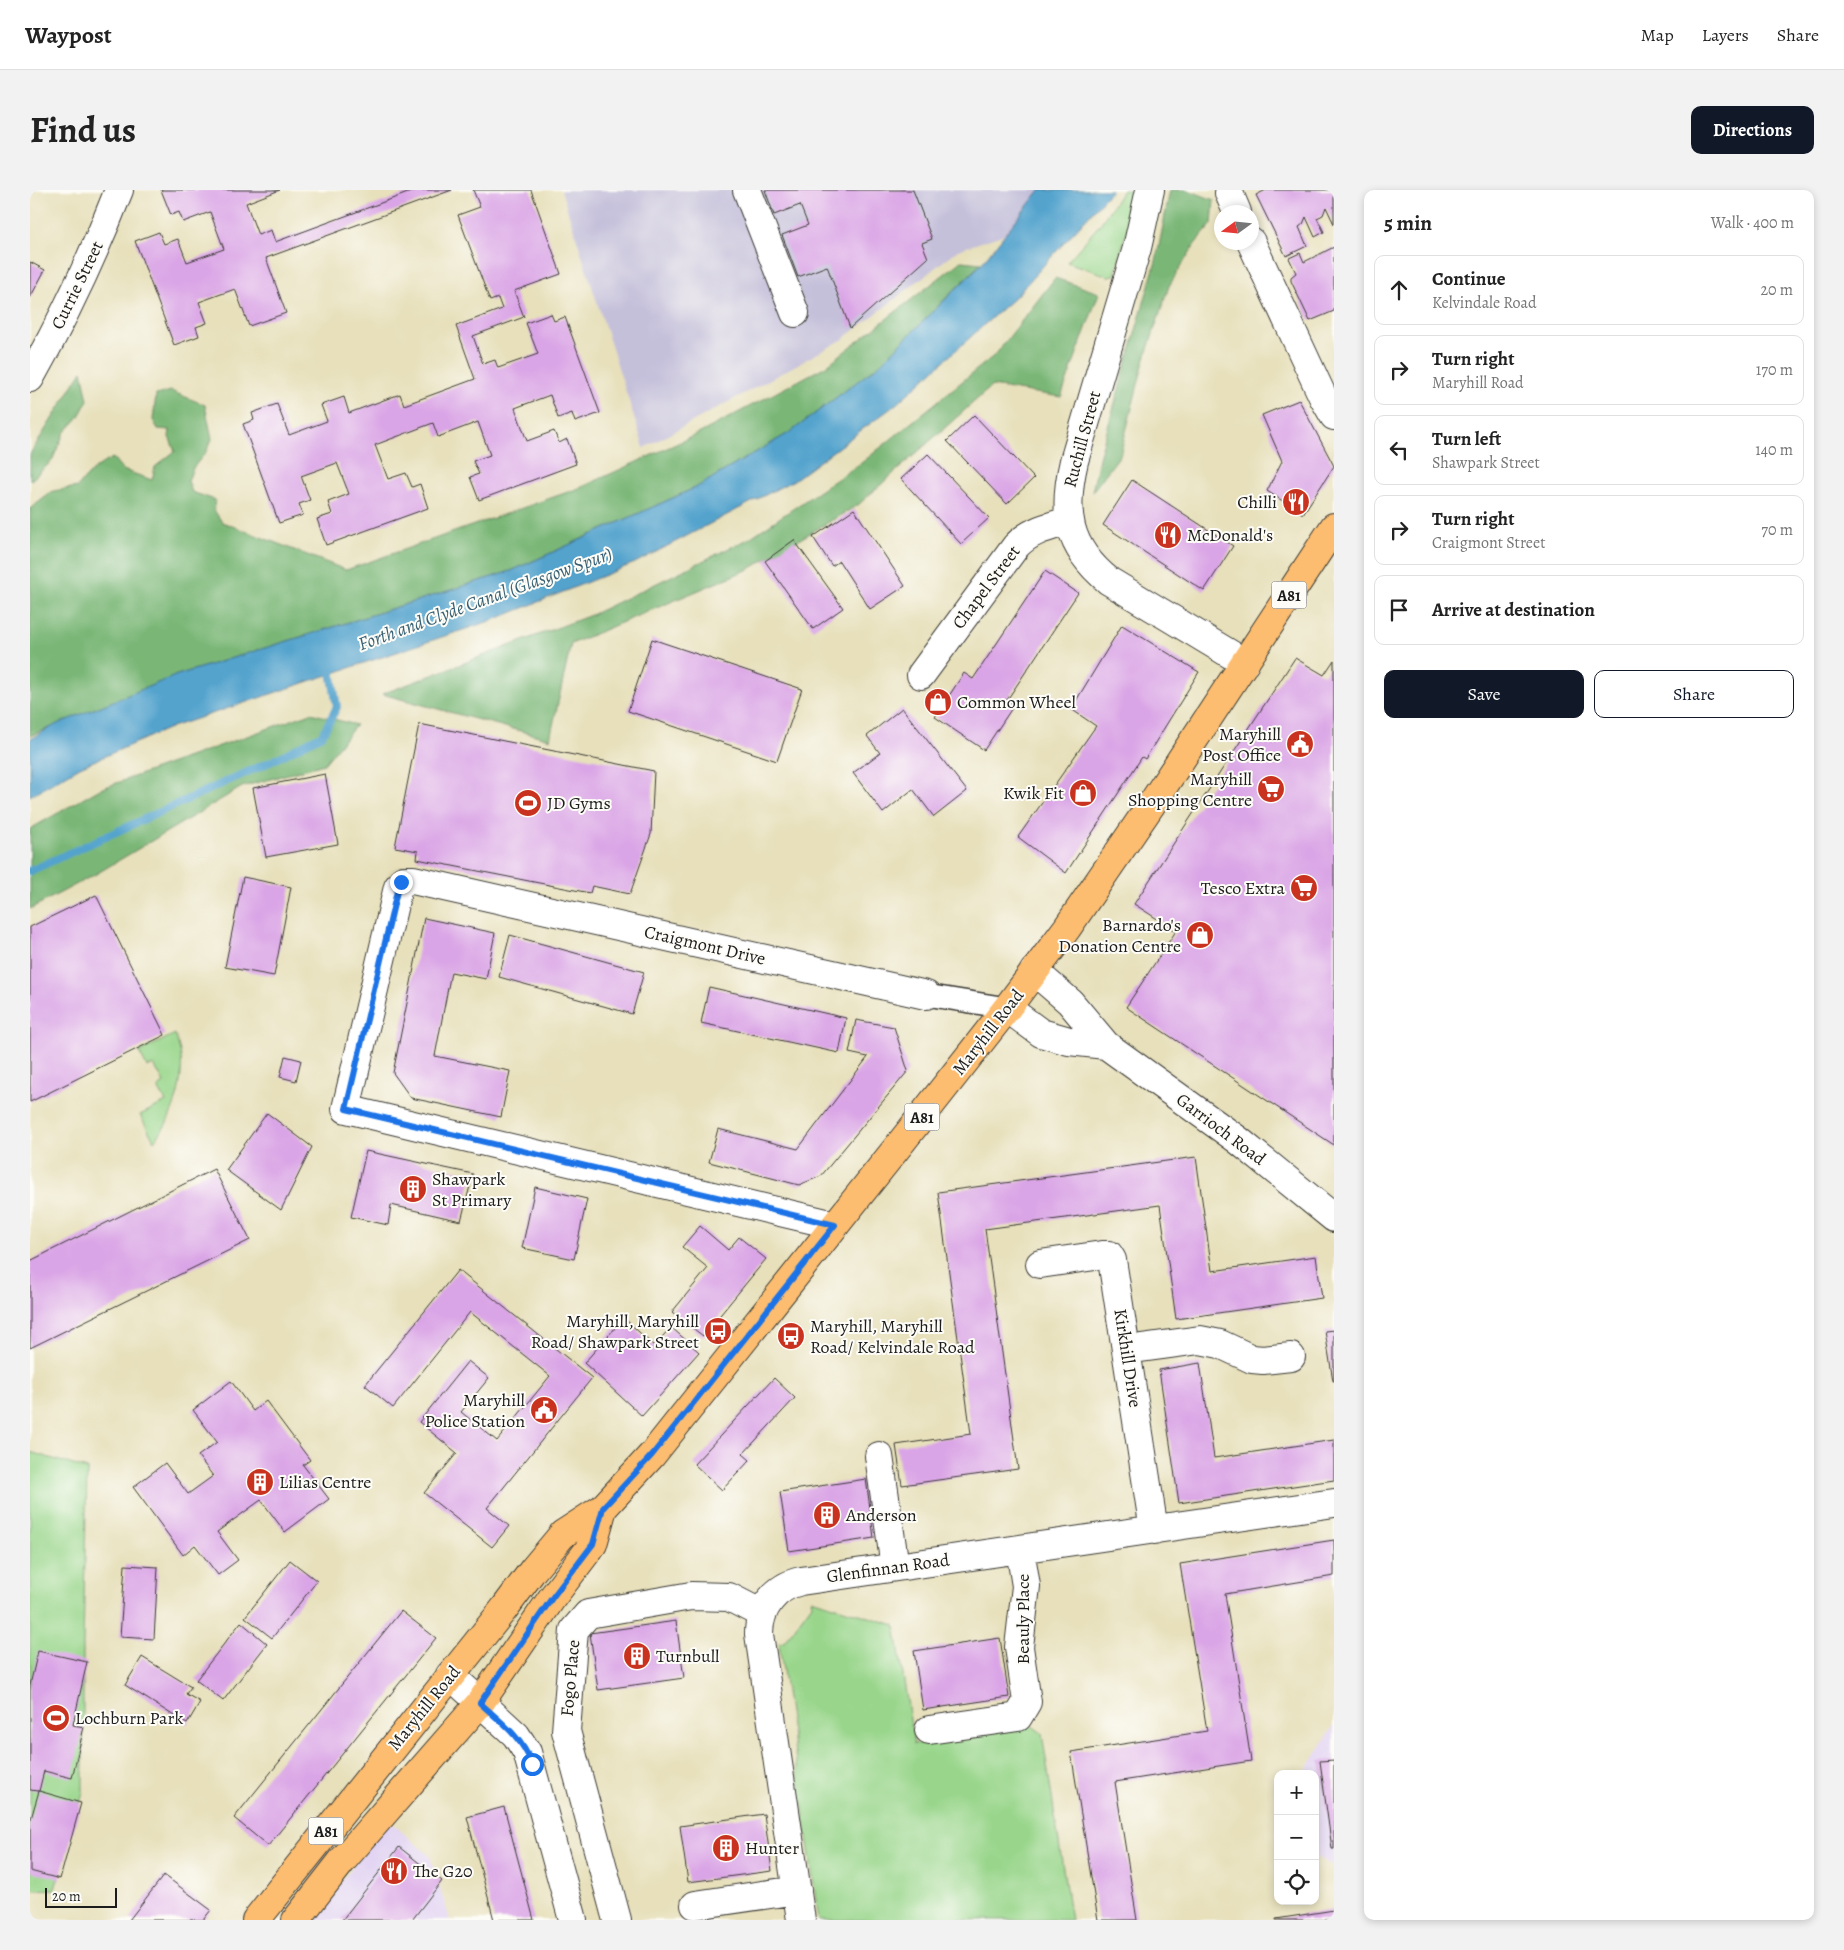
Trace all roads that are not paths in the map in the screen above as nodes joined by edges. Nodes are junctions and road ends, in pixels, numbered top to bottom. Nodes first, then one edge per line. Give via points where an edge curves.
1 (119, 190) edge
2 (747, 190) edge
3 (1150, 190) edge
4 (1255, 250) edge
5 (795, 313) dead end
6 (30, 378) edge
7 (1334, 416) edge
8 (1069, 521) junction
9 (1334, 527) edge
10 (1245, 664) junction
11 (921, 676) dead end
12 (1034, 972) junction
13 (926, 995) joint
14 (1007, 1008) junction
15 (1106, 1045) junction
16 (1334, 1218) edge
17 (835, 1225) junction
18 (1040, 1264) dead end
19 (1126, 1350) junction
20 (1291, 1357) dead end
21 (880, 1456) dead end
22 (1334, 1503) edge
23 (603, 1508) junction
24 (1154, 1530) junction
25 (1020, 1549) junction
26 (895, 1567) junction
27 (762, 1614) junction
28 (450, 1676) junction
29 (480, 1703) junction
30 (929, 1730) dead end
31 (797, 1890) junction
32 (695, 1905) dead end
33 (256, 1920) edge
34 (296, 1920) edge
35 (573, 1920) edge
36 (617, 1920) edge
37 (801, 1920) edge

1 - 6 street, Currie Street via 88,263
2 - 5 street
3 - 8 street, Ruchill Street via 1130,271 1074,461 1067,492
4 - 7 street
8 - 10 street, Ruchill Street via 1080,551 1109,582
8 - 11 street, Chapel Street via 1029,534 1016,546
9 - 10 main road, Maryhill Road / A81
10 - 12 main road, Maryhill Road / A81 via 1151,806
12 - 14 main road, Maryhill Road / A81
12 - 15 street, Garrioch Road via 1070,1002
13 - 14 street, Craigmont Drive
13 - 17 street, Craigmont Drive via 423,882 404,880 398,887 346,1109
14 - 15 street, Garrioch Road via 1041,1033 1069,1041
14 - 17 main road, Maryhill Road / A81
15 - 16 street, Garrioch Road via 1238,1140
17 - 23 main road, Maryhill Road / A81 via 652,1455
18 - 19 street, Kirkhill Drive via 1109,1255 1114,1264
19 - 20 street via 1200,1340 1220,1344 1252,1359
19 - 24 street, Kirkhill Drive
21 - 26 street
22 - 24 street, Glenfinnan Road
23 - 28 main road, Maryhill Road / A81 via 563,1534
23 - 29 main road, Maryhill Road / A81 via 593,1544
24 - 25 street, Glenfinnan Road
25 - 26 street, Glenfinnan Road
25 - 30 street, Beauly Place via 1026,1586 1019,1647 1026,1702 1018,1717
26 - 27 street, Glenfinnan Road via 793,1582 772,1598
27 - 31 street via 759,1634
27 - 36 street, Fogo Place via 729,1597 690,1596 588,1614 574,1630 566,1732
28 - 29 street
28 - 33 main road, Maryhill Road / A81
29 - 34 main road, Maryhill Road / A81 via 342,1860
29 - 35 street via 516,1735 527,1752
31 - 32 street
31 - 37 street

